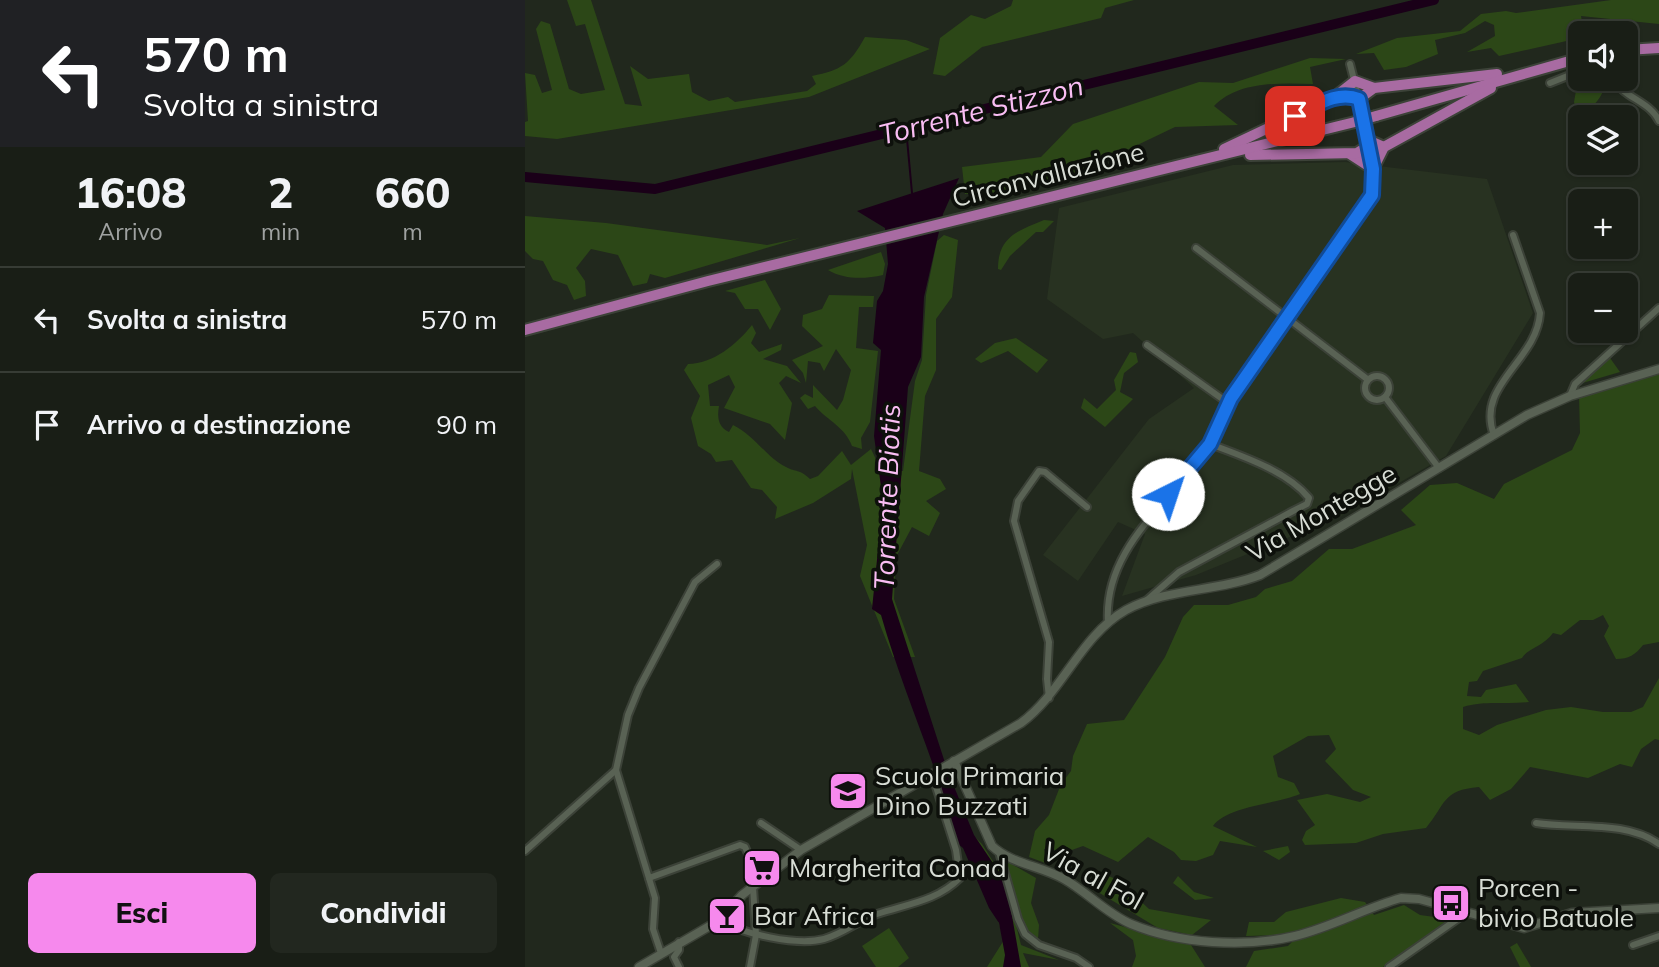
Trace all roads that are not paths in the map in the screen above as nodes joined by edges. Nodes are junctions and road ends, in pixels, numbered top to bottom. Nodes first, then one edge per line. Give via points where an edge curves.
1 (1659, 48) edge
2 (1638, 49) edge
3 (1568, 61) edge
4 (1350, 64) dead end
5 (1513, 75) junction
6 (1568, 76) edge
7 (1355, 81) junction
8 (1550, 83) dead end
9 (1374, 88) junction
10 (1624, 91) edge
11 (1336, 96) junction
12 (1359, 99) junction
13 (1659, 121) edge
14 (1368, 140) junction
15 (1384, 147) junction
16 (1350, 154) junction
17 (1187, 165) junction
18 (1373, 169) junction
19 (1513, 235) dead end
20 (1196, 248) dead end
21 (1659, 308) edge
22 (1286, 318) junction
23 (525, 330) edge
24 (1147, 345) dead end
25 (1659, 369) edge
26 (1367, 379) junction
27 (1570, 396) junction
28 (1385, 397) junction
29 (1228, 403) junction
30 (1494, 435) junction
31 (1210, 444) junction
32 (1439, 468) junction
33 (1087, 507) dead end
34 (717, 564) dead end
35 (1146, 601) junction
36 (1108, 623) junction
37 (1049, 698) junction
38 (954, 761) junction
39 (616, 770) junction
40 (937, 771) junction
41 (761, 823) dead end
42 (1536, 824) dead end
43 (1659, 844) edge
44 (801, 850) junction
45 (525, 851) edge
46 (999, 852) junction
47 (649, 878) junction
48 (757, 884) junction
49 (1659, 908) edge
50 (1466, 913) junction
51 (720, 920) junction
52 (756, 935) junction
53 (1659, 936) edge
54 (679, 942) junction
55 (1633, 945) dead end
56 (661, 953) junction
57 (639, 967) edge
58 (679, 967) edge
59 (750, 967) edge
60 (1090, 967) edge
61 (1389, 967) edge

1 - 2 highway
3 - 5 highway, Circonvallazione
4 - 7 street
5 - 9 highway
5 - 15 highway
5 - 17 highway, Circonvallazione, bridge
6 - 8 street
7 - 9 highway
7 - 11 highway
7 - 12 street
9 - 12 highway
10 - 13 street via 1648,107
11 - 12 highway
11 - 17 highway via 1234,146 1194,157
12 - 14 street
14 - 15 highway
14 - 16 highway via 1362,151
14 - 18 street
15 - 18 highway
16 - 17 highway via 1260,153
16 - 18 highway
17 - 23 highway, Circonvallazione
18 - 22 street via 1372,195
19 - 30 street via 1540,313 1539,326 1531,345 1493,397 1489,422
20 - 22 street
21 - 27 street via 1575,384
22 - 26 street
22 - 29 street
24 - 29 street
25 - 27 street, Via Montegge
26 - 28 street via 1364,386 1371,399
26 - 28 street via 1377,375 1386,379 1390,388
27 - 30 street, Via Montegge
28 - 32 street
29 - 31 street
30 - 32 street, Via Montegge
31 - 35 street via 1289,481 1309,498 1307,504 1179,572
31 - 36 street via 1137,531 1116,575 1107,607
32 - 35 street, Via Montegge via 1260,575
33 - 37 street via 1039,471 1018,501 1014,521 1049,642
34 - 39 street via 695,582 639,688
35 - 36 street, Via Montegge
36 - 37 street, Via Montegge
37 - 38 street, Via Montegge via 1021,723
38 - 40 street, Via Montegge
38 - 46 street via 992,846
39 - 45 street
39 - 47 street
40 - 44 street, Via Montegge
40 - 52 street via 956,850 960,878 954,885 823,939
41 - 44 street
42 - 43 street via 1627,831
44 - 48 street, Via Montegge
46 - 50 street, Via al Fol via 1065,880 1130,924 1181,937 1232,943 1294,936 1401,898
46 - 60 street via 1025,934
47 - 48 street via 740,845 745,847
47 - 56 street via 655,898 653,929
48 - 51 street, Via Montegge
48 - 52 street
49 - 50 street, Via al Fol via 1572,913 1524,928
50 - 61 street
51 - 52 street
51 - 54 street, Via Montegge
52 - 59 street
53 - 55 street
54 - 56 street, Via Montegge
54 - 58 street via 674,957
56 - 57 street, Via Montegge

